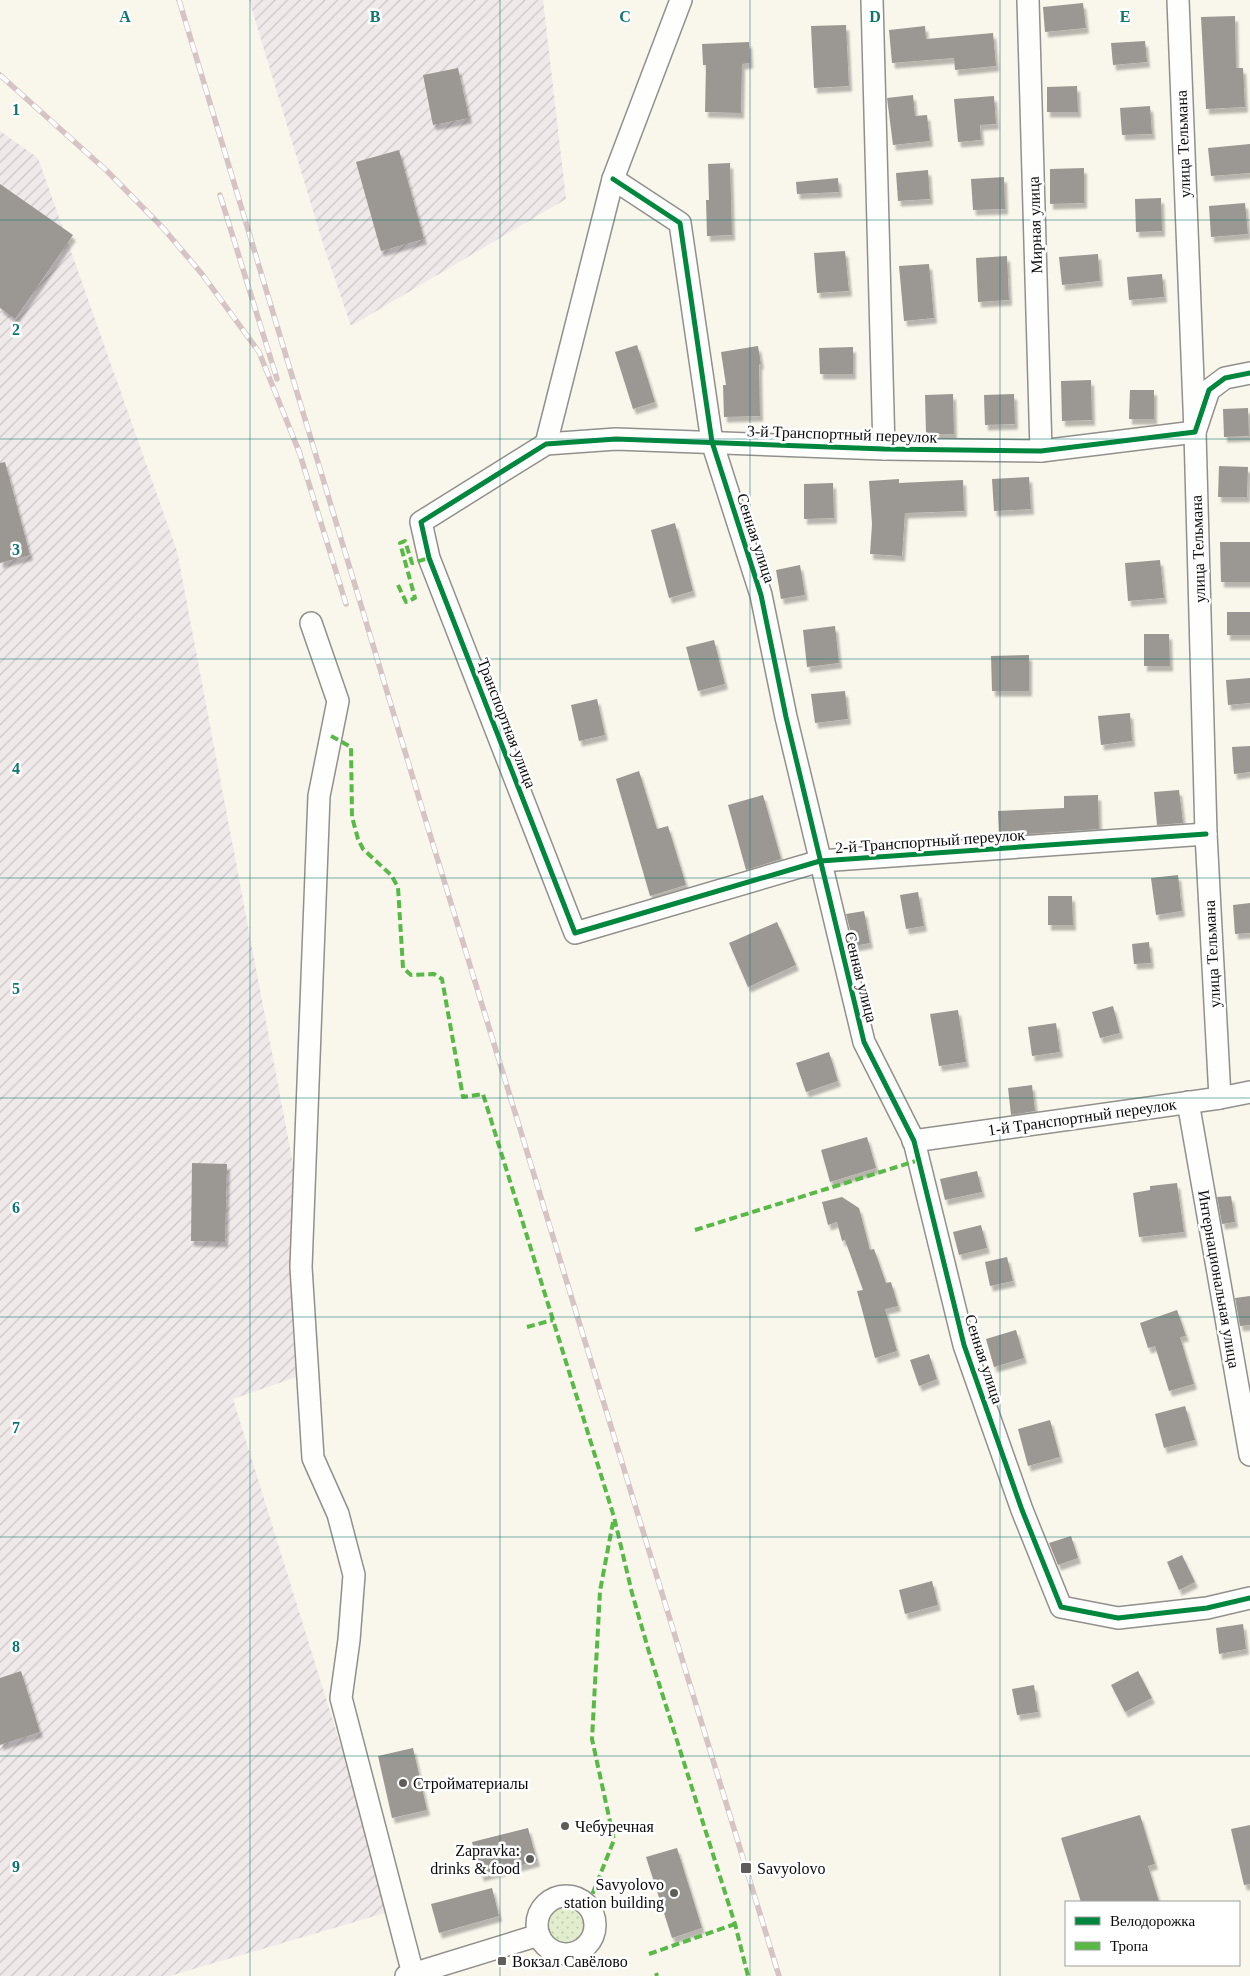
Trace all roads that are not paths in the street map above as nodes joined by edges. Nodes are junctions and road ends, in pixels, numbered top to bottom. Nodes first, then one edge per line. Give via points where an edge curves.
1 (681, 0) edge
2 (872, 0) edge
3 (1028, 0) edge
4 (1178, 0) edge
5 (613, 179) junction
6 (1250, 373) edge
7 (1195, 432) junction
8 (712, 442) junction
9 (546, 444) junction
10 (884, 449) junction
11 (1041, 450) junction
12 (421, 522) joint
13 (311, 623) dead end
14 (1206, 834) junction
15 (820, 861) junction
16 (576, 933) joint
17 (1250, 1092) edge
18 (1220, 1098) junction
19 (1188, 1102) junction
20 (914, 1141) junction
21 (1250, 1455) edge
22 (1250, 1598) edge
23 (539, 1935) dead end
24 (410, 1975) edge

1 - 5 street
2 - 10 street
3 - 11 street, Мирная улица
4 - 7 street, улица Тельмана
5 - 8 street, Сенная улица via 680,223
5 - 9 street
6 - 7 street via 1225,378 1209,390
7 - 11 street, 3-й Транспортный переулок
7 - 14 street, улица Тельмана
8 - 9 street, 3-й Транспортный переулок via 616,438
8 - 10 street, 3-й Транспортный переулок
8 - 15 street, Сенная улица via 761,595
9 - 12 street, 3-й Транспортный переулок
10 - 11 street, 3-й Транспортный переулок
12 - 16 street, Транспортная улица via 429,558
13 - 24 street via 338,701 318,796 301,1266 313,1458 338,1514 354,1575 341,1698
14 - 15 street, 2-й Транспортный переулок
14 - 18 street, улица Тельмана
15 - 16 street, 2-й Транспортный переулок
15 - 20 street, Сенная улица via 864,1042
17 - 18 street, 1-й Транспортный переулок
18 - 19 street, 1-й Транспортный переулок
19 - 20 street, 1-й Транспортный переулок
19 - 21 street, Интернациональная улица
20 - 22 street, Сенная улица via 964,1345 1022,1510 1061,1607 1118,1618 1207,1608
23 - 24 street

